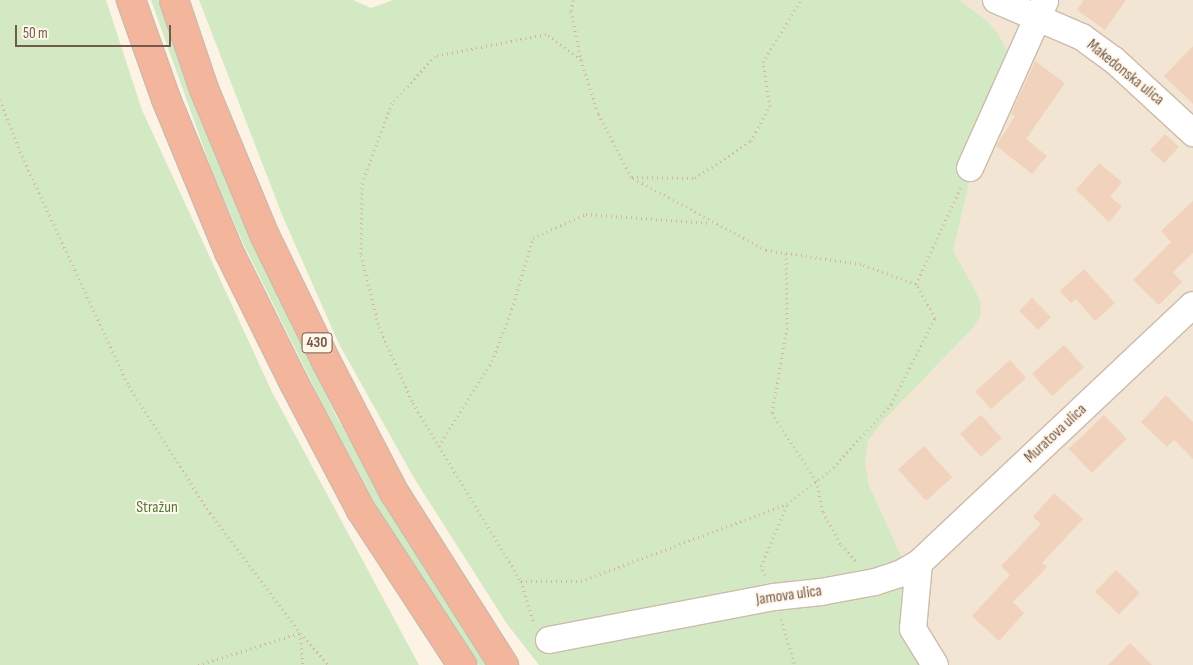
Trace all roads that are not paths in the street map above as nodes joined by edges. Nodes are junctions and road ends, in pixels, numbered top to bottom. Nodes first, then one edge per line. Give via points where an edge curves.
1 (132, 0) edge
2 (174, 0) edge
3 (996, 0) edge
4 (1042, 8) edge
5 (1193, 133) edge
6 (970, 168) road end
7 (1193, 305) edge
8 (919, 563) junction
9 (542, 634) road end
10 (462, 665) edge
11 (504, 665) edge
12 (935, 665) edge

1 - 10 highway, 430 via 166,99 229,252 294,383 361,510
2 - 11 highway, 430 via 204,89 265,236 326,361 394,492
3 - 4 street, Makedonska ulica
4 - 5 street, Makedonska ulica via 1114,60
4 - 6 street
7 - 8 street, Muratova ulica
8 - 9 street, Jamova ulica via 900,574 875,582
8 - 12 street via 913,630

